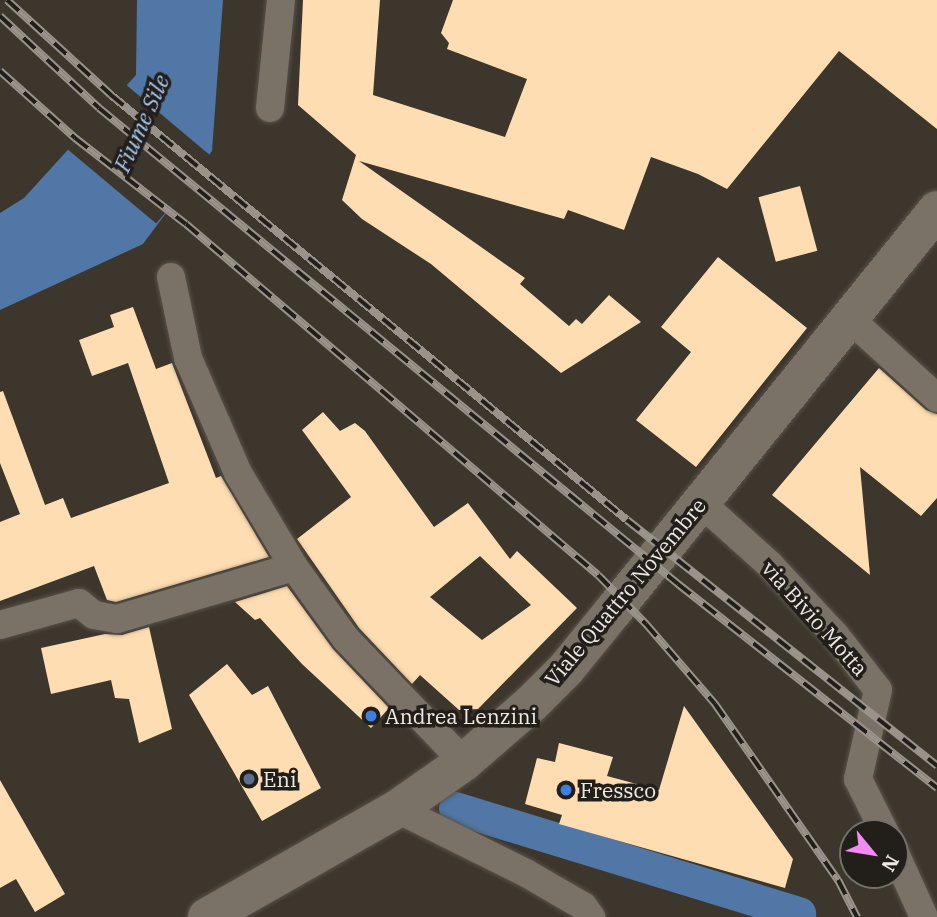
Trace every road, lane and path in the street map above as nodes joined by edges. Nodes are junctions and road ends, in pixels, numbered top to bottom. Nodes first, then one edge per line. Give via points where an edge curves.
1 (281, 0) edge
2 (270, 108) dead end
3 (937, 210) edge
4 (171, 277) dead end
5 (849, 318) junction
6 (937, 398) edge
7 (700, 502) junction
8 (294, 567) junction
9 (0, 625) edge
10 (464, 762) junction
11 (397, 809) junction
12 (878, 819) edge
13 (909, 884) edge
14 (207, 917) edge
15 (591, 917) edge
16 (924, 917) edge

1 - 2 street
3 - 5 main road, Viale Quattro Novembre
4 - 8 street via 188,358 238,473
5 - 6 street
5 - 7 main road, Viale Quattro Novembre
7 - 10 main road, Viale Quattro Novembre via 566,669
7 - 12 street, via Bivio Motta via 769,564 836,636 878,690 858,779
8 - 9 street via 117,619 94,615 79,603
8 - 10 street via 346,639
10 - 11 main road, Viale Quattro Novembre
11 - 14 main road, Viale Quattro Novembre
11 - 15 street via 526,873 583,906
13 - 16 street

